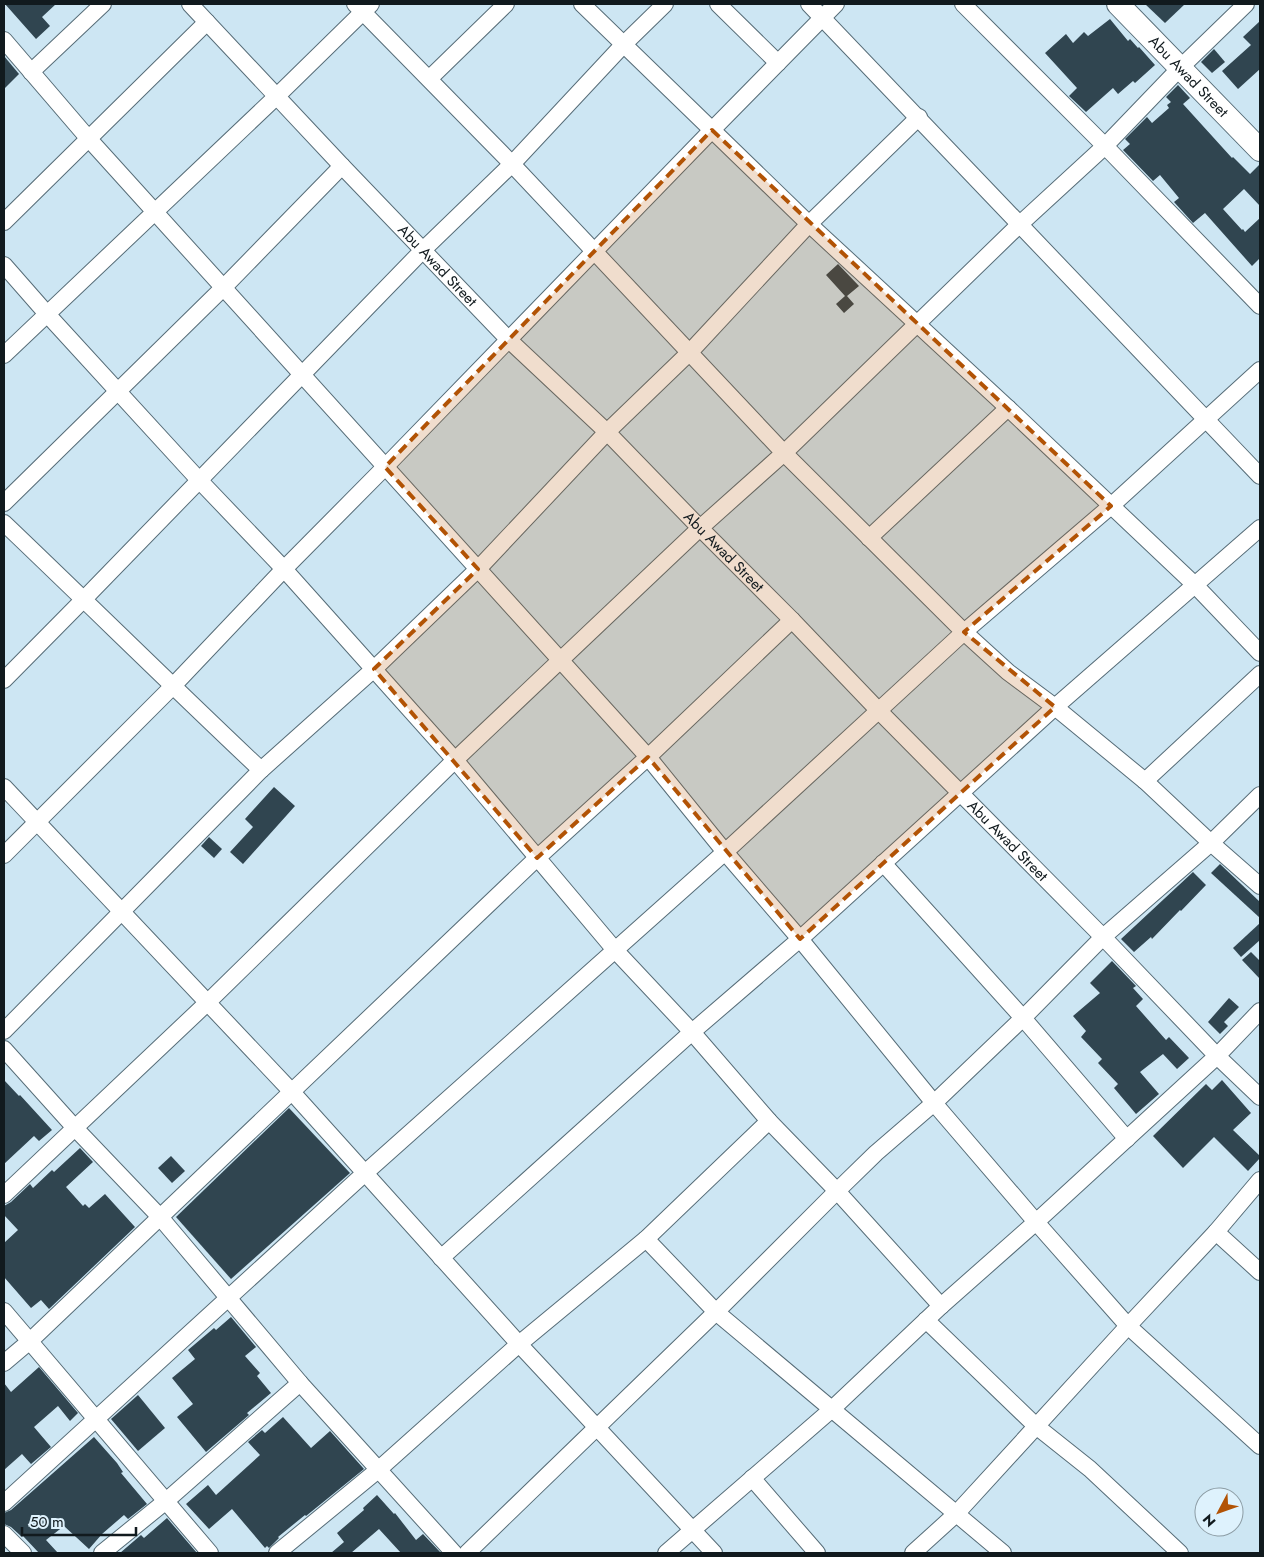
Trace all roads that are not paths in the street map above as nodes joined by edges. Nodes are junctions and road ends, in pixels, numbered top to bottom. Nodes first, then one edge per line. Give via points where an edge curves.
1 (103, 4) edge
2 (190, 4) edge
3 (506, 4) edge
4 (582, 4) edge
5 (664, 4) edge
6 (718, 4) edge
7 (809, 4) edge
8 (836, 4) edge
9 (962, 4) edge
10 (1118, 4) edge
11 (1246, 4) edge
12 (363, 7) edge
13 (823, 18) junction
14 (206, 22) junction
15 (4, 40) edge
16 (624, 44) junction
17 (778, 63) junction
18 (1180, 68) junction
19 (30, 72) junction
20 (430, 78) junction
21 (277, 96) junction
22 (918, 117) junction
23 (712, 130) junction
24 (88, 138) junction
25 (1105, 146) junction
26 (1260, 150) edge
27 (512, 164) junction
28 (342, 166) junction
29 (155, 211) junction
30 (4, 222) edge
31 (809, 224) junction
32 (1020, 224) junction
33 (423, 250) junction
34 (593, 251) junction
35 (4, 265) edge
36 (224, 286) junction
37 (1260, 306) edge
38 (47, 314) junction
39 (917, 324) junction
40 (509, 340) junction
41 (690, 352) junction
42 (4, 355) edge
43 (1260, 370) edge
44 (303, 374) junction
45 (117, 391) junction
46 (1008, 408) junction
47 (1207, 418) junction
48 (607, 432) junction
49 (784, 453) junction
50 (386, 467) junction
51 (1260, 476) edge
52 (199, 480) junction
53 (4, 503) edge
54 (1111, 506) junction
55 (4, 523) edge
56 (700, 528) junction
57 (1260, 528) edge
58 (869, 538) junction
59 (284, 569) junction
60 (478, 569) junction
61 (1195, 585) junction
62 (84, 599) junction
63 (792, 620) junction
64 (964, 632) junction
65 (1260, 653) edge
66 (561, 659) junction
67 (374, 669) junction
68 (1260, 674) edge
69 (4, 680) edge
70 (172, 687) junction
71 (1054, 707) junction
72 (879, 711) junction
73 (648, 757) junction
74 (455, 760) junction
75 (261, 770) junction
76 (1145, 781) junction
77 (4, 787) edge
78 (960, 792) junction
79 (1260, 795) edge
80 (36, 822) junction
81 (1211, 843) junction
82 (724, 852) junction
83 (4, 854) edge
84 (537, 858) junction
85 (883, 863) junction
86 (1260, 886) edge
87 (121, 913) junction
88 (1103, 937) junction
89 (800, 939) junction
90 (615, 950) junction
91 (207, 1003) junction
92 (1260, 1011) edge
93 (1024, 1018) junction
94 (4, 1031) edge
95 (692, 1032) junction
96 (4, 1049) edge
97 (1217, 1056) junction
98 (292, 1092) junction
99 (1260, 1097) edge
100 (934, 1103) junction
101 (769, 1121) junction
102 (75, 1128) junction
103 (1127, 1139) junction
104 (366, 1172) junction
105 (1260, 1180) edge
106 (837, 1190) junction
107 (4, 1195) edge
108 (160, 1217) junction
109 (1036, 1222) junction
110 (1216, 1232) junction
111 (646, 1239) junction
112 (441, 1258) junction
113 (1260, 1272) edge
114 (228, 1299) junction
115 (941, 1306) junction
116 (4, 1311) edge
117 (716, 1312) junction
118 (926, 1320) junction
119 (1128, 1326) junction
120 (30, 1341) junction
121 (519, 1344) junction
122 (4, 1363) edge
123 (300, 1383) junction
124 (831, 1410) junction
125 (96, 1420) junction
126 (1036, 1426) junction
127 (596, 1428) junction
128 (1260, 1446) edge
129 (378, 1470) junction
130 (752, 1478) junction
131 (166, 1501) junction
132 (4, 1503) edge
133 (956, 1514) junction
134 (692, 1530) junction
135 (4, 1534) edge
136 (22, 1553) edge
137 (102, 1553) edge
138 (210, 1553) edge
139 (277, 1553) edge
140 (454, 1553) edge
141 (467, 1553) edge
142 (666, 1553) edge
143 (714, 1553) edge
144 (817, 1553) edge
145 (913, 1553) edge
146 (1002, 1553) edge
147 (1180, 1553) edge

1 - 19 street
2 - 14 street, Abu Awad Street
3 - 20 street
4 - 16 street
5 - 16 street
6 - 17 street
7 - 13 street
8 - 13 street
9 - 25 street
10 - 18 street, Abu Awad Street
11 - 18 street
12 - 20 street
12 - 21 street
13 - 17 street
13 - 22 street
14 - 21 street, Abu Awad Street
14 - 24 street
15 - 19 street
16 - 23 street
16 - 27 street
17 - 23 street
18 - 25 street
18 - 26 street, Abu Awad Street
19 - 24 street
20 - 27 street
21 - 28 street, Abu Awad Street
21 - 29 street
22 - 31 street
22 - 32 street
23 - 31 street
23 - 34 street
24 - 29 street
24 - 30 street
25 - 32 street
25 - 37 street
27 - 33 street
27 - 34 street
28 - 33 street, Abu Awad Street
28 - 36 street
29 - 36 street
29 - 38 street
31 - 39 street
31 - 41 street
32 - 39 street
32 - 47 street
33 - 40 street, Abu Awad Street
33 - 44 street
34 - 40 street
34 - 41 street
35 - 38 street
36 - 44 street
36 - 45 street
38 - 42 street
38 - 45 street
39 - 46 street
39 - 49 street
40 - 48 street, Abu Awad Street
40 - 50 street
41 - 48 street
41 - 49 street
43 - 47 street
44 - 50 street
44 - 52 street
45 - 52 street
45 - 53 street
46 - 54 street
46 - 58 street
47 - 51 street
47 - 54 street
48 - 56 street, Abu Awad Street
48 - 60 street
49 - 56 street
49 - 58 street
50 - 59 street
50 - 60 street
52 - 59 street
52 - 62 street
54 - 61 street
54 - 64 street
55 - 62 street
56 - 63 street, Abu Awad Street
56 - 66 street
57 - 61 street
58 - 64 street
59 - 67 street
59 - 70 street
60 - 66 street
60 - 67 street
61 - 65 street
61 - 71 street
62 - 69 street
62 - 70 street
63 - 72 street, Abu Awad Street
63 - 73 street
64 - 71 street via 1008,672
64 - 72 street
66 - 73 street
66 - 74 street
67 - 74 street
67 - 75 street
68 - 76 street
70 - 75 street
70 - 80 street
71 - 76 street
71 - 78 street
72 - 78 street, Abu Awad Street
72 - 82 street
73 - 82 street
73 - 84 street
74 - 84 street
74 - 91 street
75 - 87 street
76 - 81 street
77 - 80 street
78 - 85 street
78 - 88 street, Abu Awad Street
79 - 81 street
80 - 83 street
80 - 87 street
81 - 86 street
81 - 88 street
82 - 89 street
82 - 90 street
84 - 90 street
84 - 98 street
85 - 89 street
85 - 93 street
87 - 91 street
87 - 94 street
88 - 93 street
88 - 97 street, Abu Awad Street
89 - 95 street
89 - 100 street
90 - 95 street
90 - 104 street
91 - 98 street
91 - 102 street
92 - 97 street
93 - 100 street
93 - 103 street
95 - 101 street
95 - 112 street
96 - 102 street
97 - 99 street, Abu Awad Street
97 - 103 street
98 - 104 street
98 - 108 street
100 - 106 street
100 - 109 street
101 - 106 street
101 - 111 street
102 - 107 street
102 - 108 street
103 - 109 street
104 - 112 street
104 - 114 street
105 - 110 street
106 - 115 street
106 - 117 street
108 - 114 street
108 - 120 street
109 - 115 street
109 - 119 street
110 - 113 street
110 - 119 street
111 - 117 street
111 - 121 street
112 - 121 street
114 - 123 street
114 - 125 street
115 - 118 street
116 - 120 street
117 - 124 street
117 - 127 street
118 - 124 street
118 - 126 street
119 - 126 street
119 - 128 street
120 - 122 street
120 - 125 street
121 - 127 street
121 - 129 street
123 - 129 street
123 - 131 street
124 - 130 street
124 - 133 street
125 - 131 street
125 - 132 street
126 - 133 street
126 - 147 street via 1090,1469
127 - 134 street
127 - 141 street
129 - 139 street
129 - 140 street
130 - 134 street
130 - 144 street
131 - 137 street
131 - 138 street
133 - 145 street
133 - 146 street
134 - 142 street
134 - 143 street
135 - 136 street

